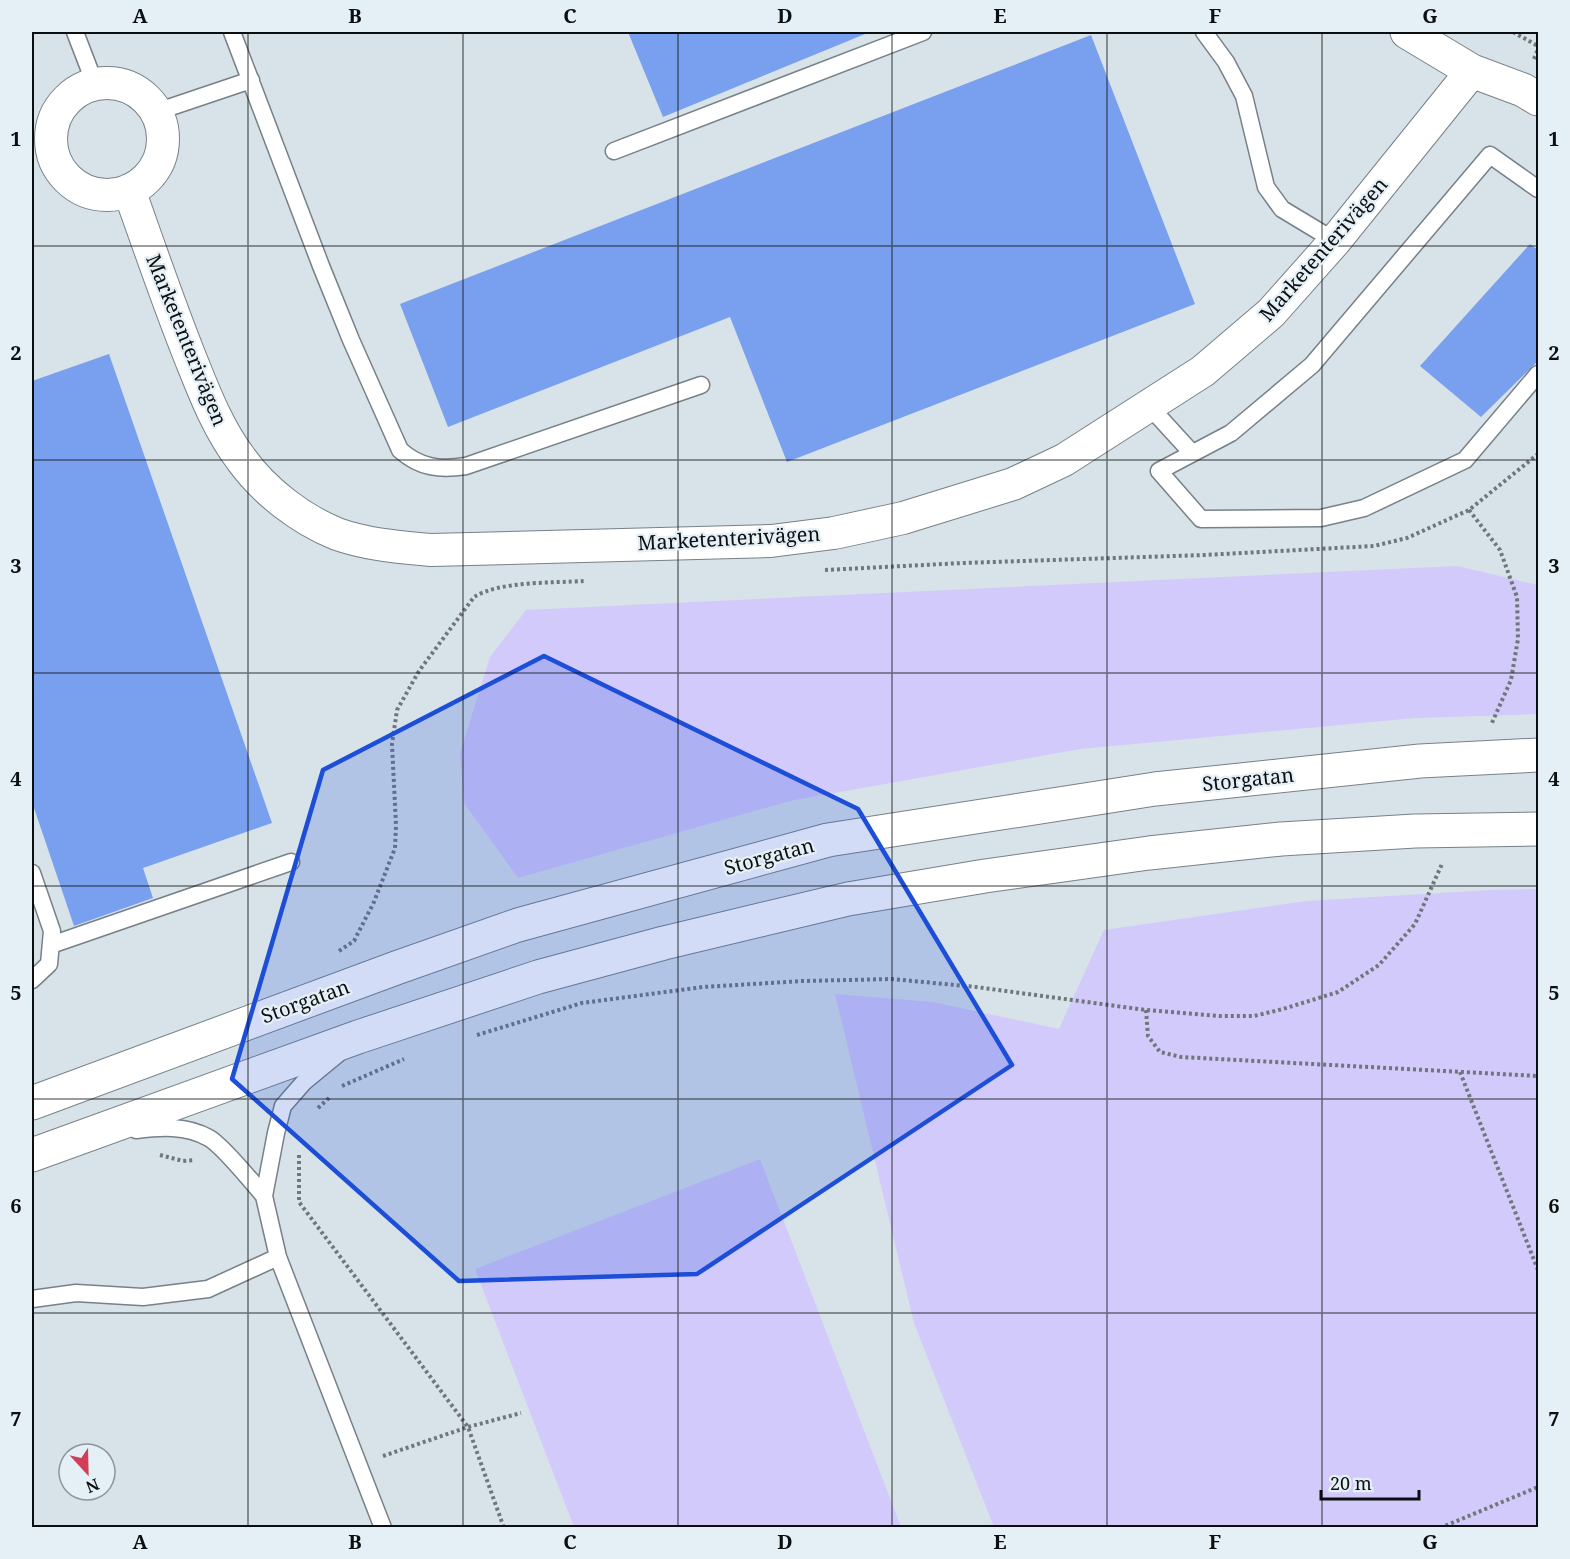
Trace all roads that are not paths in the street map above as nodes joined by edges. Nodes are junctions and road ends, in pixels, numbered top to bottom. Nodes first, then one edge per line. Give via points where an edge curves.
1 (75, 32) edge
2 (232, 32) edge
3 (923, 32) edge
4 (1204, 32) edge
5 (1407, 32) edge
6 (1472, 71) junction
7 (251, 80) junction
8 (95, 84) junction
9 (1539, 99) edge
10 (156, 112) junction
11 (614, 152) dead end
12 (42, 155) edge
13 (1539, 189) edge
14 (129, 190) junction
15 (1335, 241) junction
16 (1539, 374) edge
17 (701, 385) dead end
18 (1149, 406) junction
19 (1192, 453) junction
20 (1539, 755) edge
21 (1539, 829) edge
22 (291, 862) dead end
23 (32, 873) edge
24 (51, 945) junction
25 (32, 980) edge
26 (358, 1037) junction
27 (32, 1103) edge
28 (85, 1136) junction
29 (32, 1155) edge
30 (264, 1196) junction
31 (278, 1257) junction
32 (32, 1299) edge
33 (383, 1527) edge

1 - 8 lane
2 - 7 lane
3 - 11 lane
4 - 15 lane via 1244,96 1266,187 1282,209
5 - 6 main road
6 - 9 main road
6 - 15 street, Marketenterivägen
7 - 10 lane
7 - 17 lane via 351,340 400,450 411,460 448,469 466,466
8 - 10 street via 113,83 130,88
8 - 12 street via 65,101 55,116
10 - 14 street via 162,129 162,148 156,166 144,181
12 - 14 street via 81,189 113,195
13 - 19 lane via 1490,155 1312,365 1231,433
14 - 18 street, Marketenterivägen via 210,408 241,459 266,489 297,512 337,534 382,546 431,549 771,540 834,533 903,518 1013,484 1064,460
15 - 18 street, Marketenterivägen via 1271,313 1203,372
16 - 19 lane via 1465,460 1364,508 1321,518 1201,519 1159,471
18 - 19 lane
20 - 27 main road, Storgatan via 1420,761 1155,789 828,840 518,925
21 - 26 main road via 1281,839 1149,853 848,899 538,977
22 - 24 lane
23 - 24 lane via 52,931
24 - 25 lane via 49,964
26 - 28 main road
26 - 30 lane via 304,1082 283,1106
28 - 29 main road
28 - 30 lane via 166,1126 194,1132 211,1138
30 - 31 lane
31 - 32 lane via 208,1289 143,1298 76,1293
31 - 33 lane

